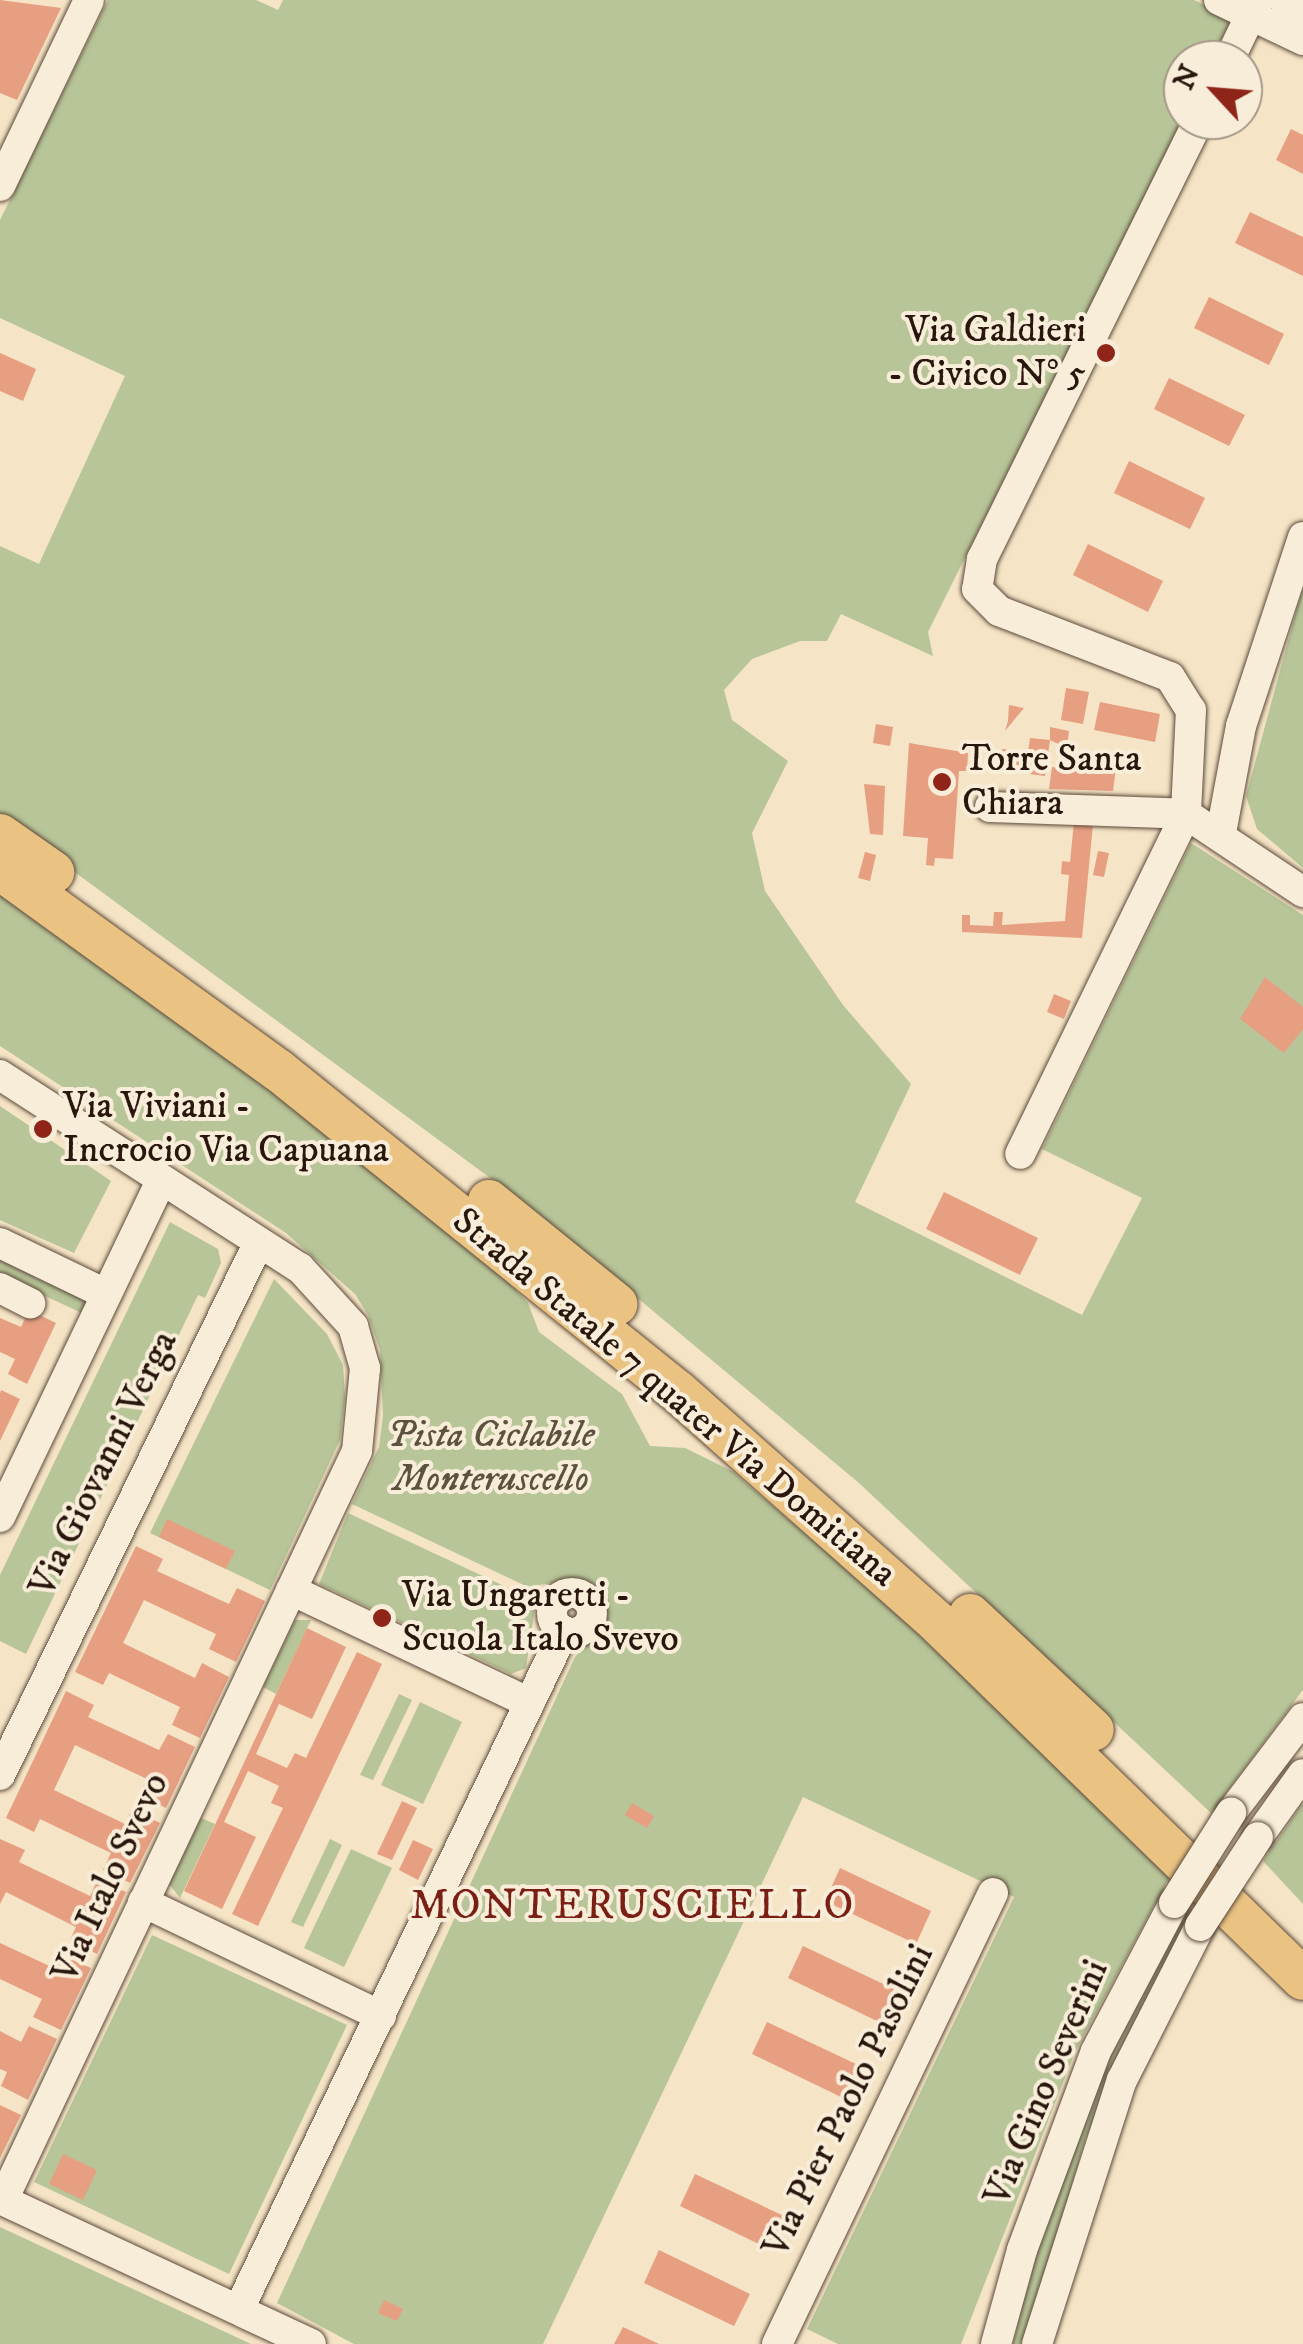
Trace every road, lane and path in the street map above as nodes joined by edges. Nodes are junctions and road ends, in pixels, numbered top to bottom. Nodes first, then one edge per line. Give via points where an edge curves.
1 (89, 0) edge
2 (1219, 0) edge
3 (1284, 0) edge
4 (1255, 8) edge
5 (1303, 9) edge
6 (1239, 40) edge
7 (1303, 40) edge
8 (1189, 140) edge
9 (0, 186) edge
10 (1303, 538) edge
11 (990, 806) dead end
12 (1186, 814) junction
13 (1221, 833) junction
14 (0, 835) edge
15 (0, 868) edge
16 (1303, 892) edge
17 (0, 1075) edge
18 (1020, 1154) dead end
19 (161, 1180) junction
20 (0, 1243) edge
21 (258, 1244) junction
22 (0, 1288) edge
23 (106, 1294) junction
24 (30, 1303) dead end
25 (0, 1517) edge
26 (291, 1590) junction
27 (564, 1631) dead end
28 (530, 1703) junction
29 (1303, 1718) edge
30 (0, 1774) edge
31 (1303, 1774) edge
32 (992, 1892) dead end
33 (143, 1902) junction
34 (1303, 1938) edge
35 (1303, 1979) edge
36 (380, 2016) junction
37 (1, 2199) edge
38 (1049, 2296) junction
39 (239, 2309) junction
40 (995, 2341) edge
41 (311, 2344) edge
42 (777, 2344) edge
43 (1037, 2344) edge
44 (1060, 2344) edge

1 - 9 street
2 - 4 street
3 - 5 street
4 - 6 street
4 - 7 street
8 - 12 street via 976,579 988,606 1160,670 1179,686 1192,726
10 - 13 street via 1240,726
11 - 12 street
12 - 13 street
12 - 18 street
13 - 16 street
14 - 34 highway, Strada Statale 7 quater Via Domitiana via 300,1052 694,1370 1028,1666
15 - 35 highway, Strada Statale 7 quater Via Domitiana via 278,1070 678,1392 937,1622
17 - 19 street, Via Italo Svevo
19 - 21 street, Via Italo Svevo
19 - 23 street
20 - 23 street
21 - 26 street, Via Italo Svevo via 327,1294 353,1326 365,1368 358,1451
21 - 30 street, Via Giovanni Verga
22 - 24 street
23 - 25 street
26 - 28 street
26 - 33 street, Via Italo Svevo
27 - 28 street
28 - 36 street
29 - 40 street, Via Gino Severini, bridge via 1174,1903 1096,2051
31 - 38 street, Via Gino Severini, bridge via 1200,1926 1122,2080
32 - 42 street, Via Pier Paolo Pasolini
33 - 36 street
33 - 37 street, Via Italo Svevo
36 - 39 street
37 - 39 street
38 - 43 street, Via Gino Severini
38 - 44 street
39 - 41 street

